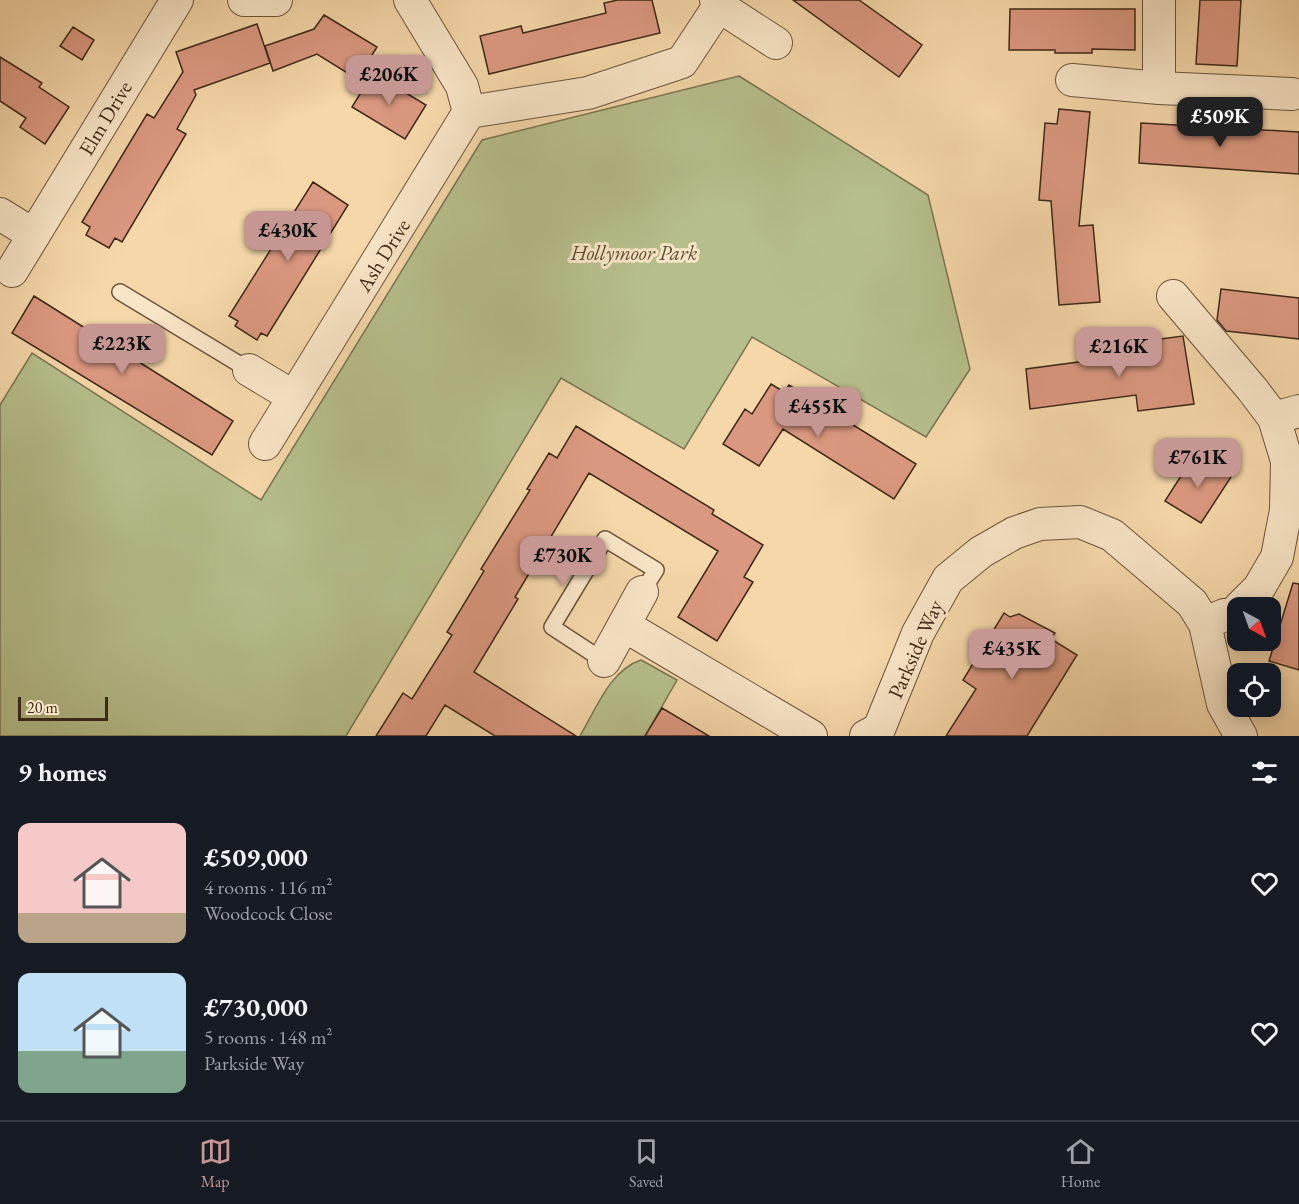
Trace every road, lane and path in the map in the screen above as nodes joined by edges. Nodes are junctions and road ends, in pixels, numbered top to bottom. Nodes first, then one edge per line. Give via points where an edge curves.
1 (177, 0) edge
2 (244, 0) edge
3 (276, 0) edge
4 (410, 0) edge
5 (1159, 0) edge
6 (717, 3) edge
7 (776, 43) dead end
8 (1072, 80) dead end
9 (1159, 88) junction
10 (1292, 94) dead end
11 (470, 112) junction
12 (0, 214) edge
13 (34, 235) junction
14 (12, 271) dead end
15 (120, 292) dead end
16 (1173, 296) dead end
17 (249, 370) joint
18 (294, 397) junction
19 (1286, 415) edge
20 (265, 444) dead end
21 (642, 592) joint
22 (1250, 597) edge
23 (1227, 613) edge
24 (1205, 624) junction
25 (625, 626) junction
26 (604, 661) joint
27 (811, 736) edge
28 (866, 736) edge
29 (1241, 736) edge

1 - 13 street, Elm Drive
2 - 3 street
4 - 11 street via 462,86
5 - 9 street
6 - 7 street
6 - 11 street via 682,62 588,93
8 - 9 street
9 - 10 street
11 - 18 street, Ash Drive
12 - 13 street
13 - 14 street, Elm Drive
15 - 17 lane
16 - 19 street via 1252,389
17 - 18 street
18 - 20 street, Ash Drive
19 - 22 street via 1286,510 1277,557
21 - 25 street
21 - 26 lane via 656,570 604,539 552,627
23 - 24 street
24 - 28 street, Parkside Way via 1192,603 1112,535 1080,522 1040,524 989,547 948,579 918,633 879,729
24 - 29 street via 1223,704
25 - 26 street
25 - 27 street

